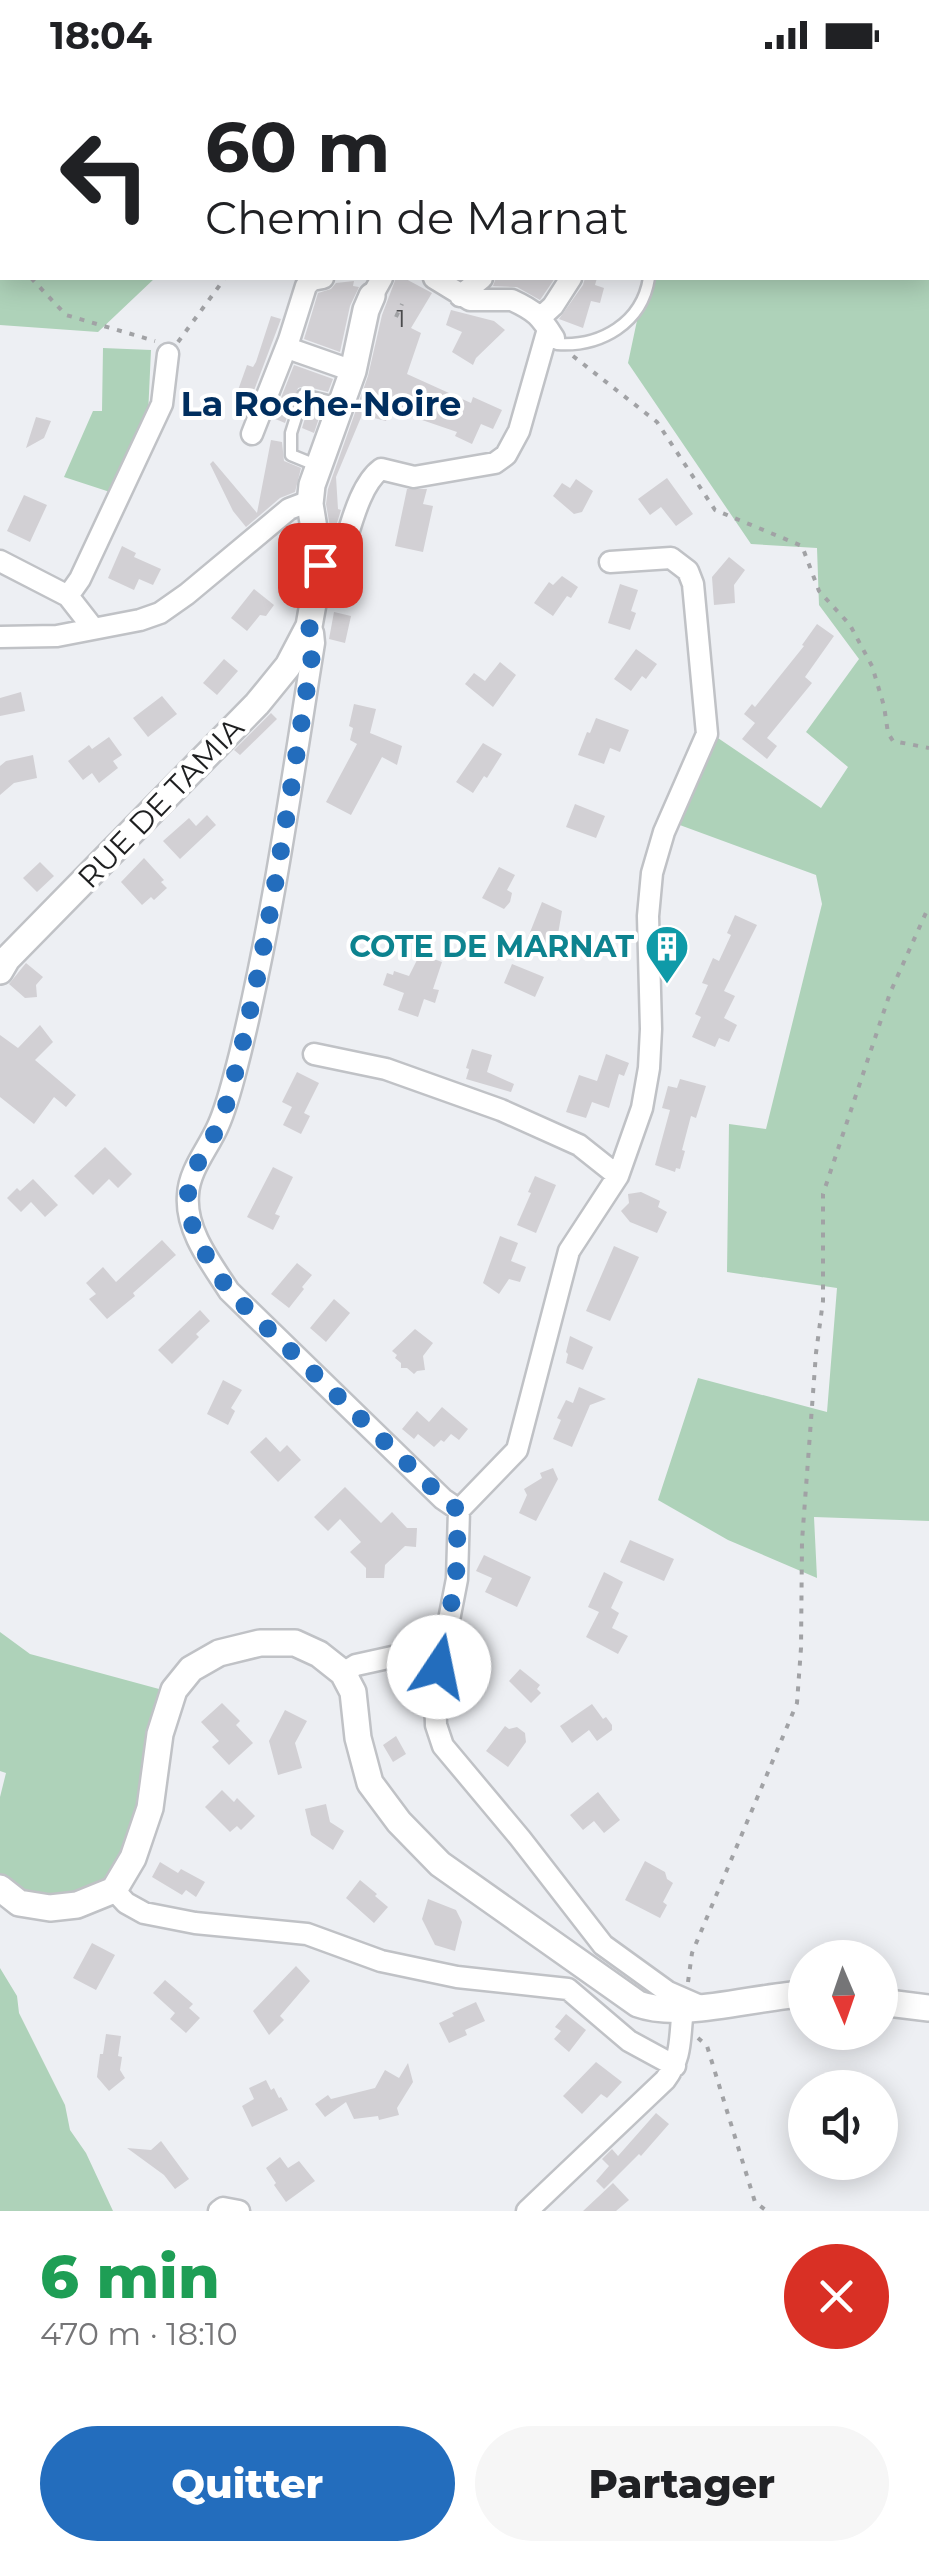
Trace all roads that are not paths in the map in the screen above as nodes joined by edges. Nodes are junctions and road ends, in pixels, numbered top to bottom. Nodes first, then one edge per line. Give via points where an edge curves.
1 (312, 280) edge
2 (437, 280) edge
3 (480, 280) edge
4 (570, 280) edge
5 (649, 280) edge
6 (372, 284) edge
7 (460, 296) junction
8 (549, 330) junction
9 (296, 350) dead end
10 (168, 354) road end
11 (354, 371) junction
12 (340, 404) junction
13 (252, 434) dead end
14 (319, 466) junction
15 (310, 504) junction
16 (319, 558) junction
17 (0, 561) edge
18 (610, 562) dead end
19 (68, 596) junction
20 (308, 626) junction
21 (93, 628) junction
22 (0, 637) edge
23 (0, 971) edge
24 (314, 1054) dead end
25 (618, 1176) junction
26 (458, 1510) junction
27 (443, 1642) junction
28 (343, 1673) junction
29 (0, 1888) edge
30 (114, 1890) junction
31 (788, 1995) edge
32 (898, 2004) edge
33 (929, 2008) edge
34 (688, 2011) junction
35 (676, 2066) junction
36 (219, 2211) edge
37 (239, 2211) edge
38 (527, 2211) edge

1 - 13 street
2 - 7 street
3 - 7 street
4 - 8 street via 552,306
5 - 8 lane via 624,326 595,342 577,346
6 - 11 street
7 - 8 street via 512,300
8 - 16 street via 506,455 495,463 414,477 376,472 342,556
9 - 11 street
10 - 19 street via 162,404
11 - 12 street
12 - 14 street
12 - 14 lane via 302,396 291,455
14 - 15 street
15 - 16 street, RUE DE TAMIA
15 - 21 street via 289,509 160,612
16 - 20 street, RUE DE TAMIA
17 - 19 street
18 - 25 street via 671,558 688,570 707,734 652,873 649,1068
19 - 21 street
20 - 23 street, RUE DE TAMIA via 288,666 257,704
20 - 26 street via 314,643 260,965 220,1123 192,1176 191,1220 229,1291
21 - 22 street
24 - 25 street via 386,1069 501,1110 579,1146
25 - 26 street via 569,1251 518,1450
26 - 27 street via 456,1579
27 - 28 street
27 - 34 street via 435,1692 443,1746 603,1945
28 - 30 street via 295,1643 219,1652 191,1669 174,1690 150,1808 134,1858
28 - 34 street via 353,1692 370,1784 440,1864 638,2004
29 - 30 street via 18,1903 50,1908
30 - 35 street via 144,1913 307,1934 457,1978 568,1989 629,2041
31 - 34 street
32 - 33 street
34 - 35 street
35 - 38 street
36 - 37 street

